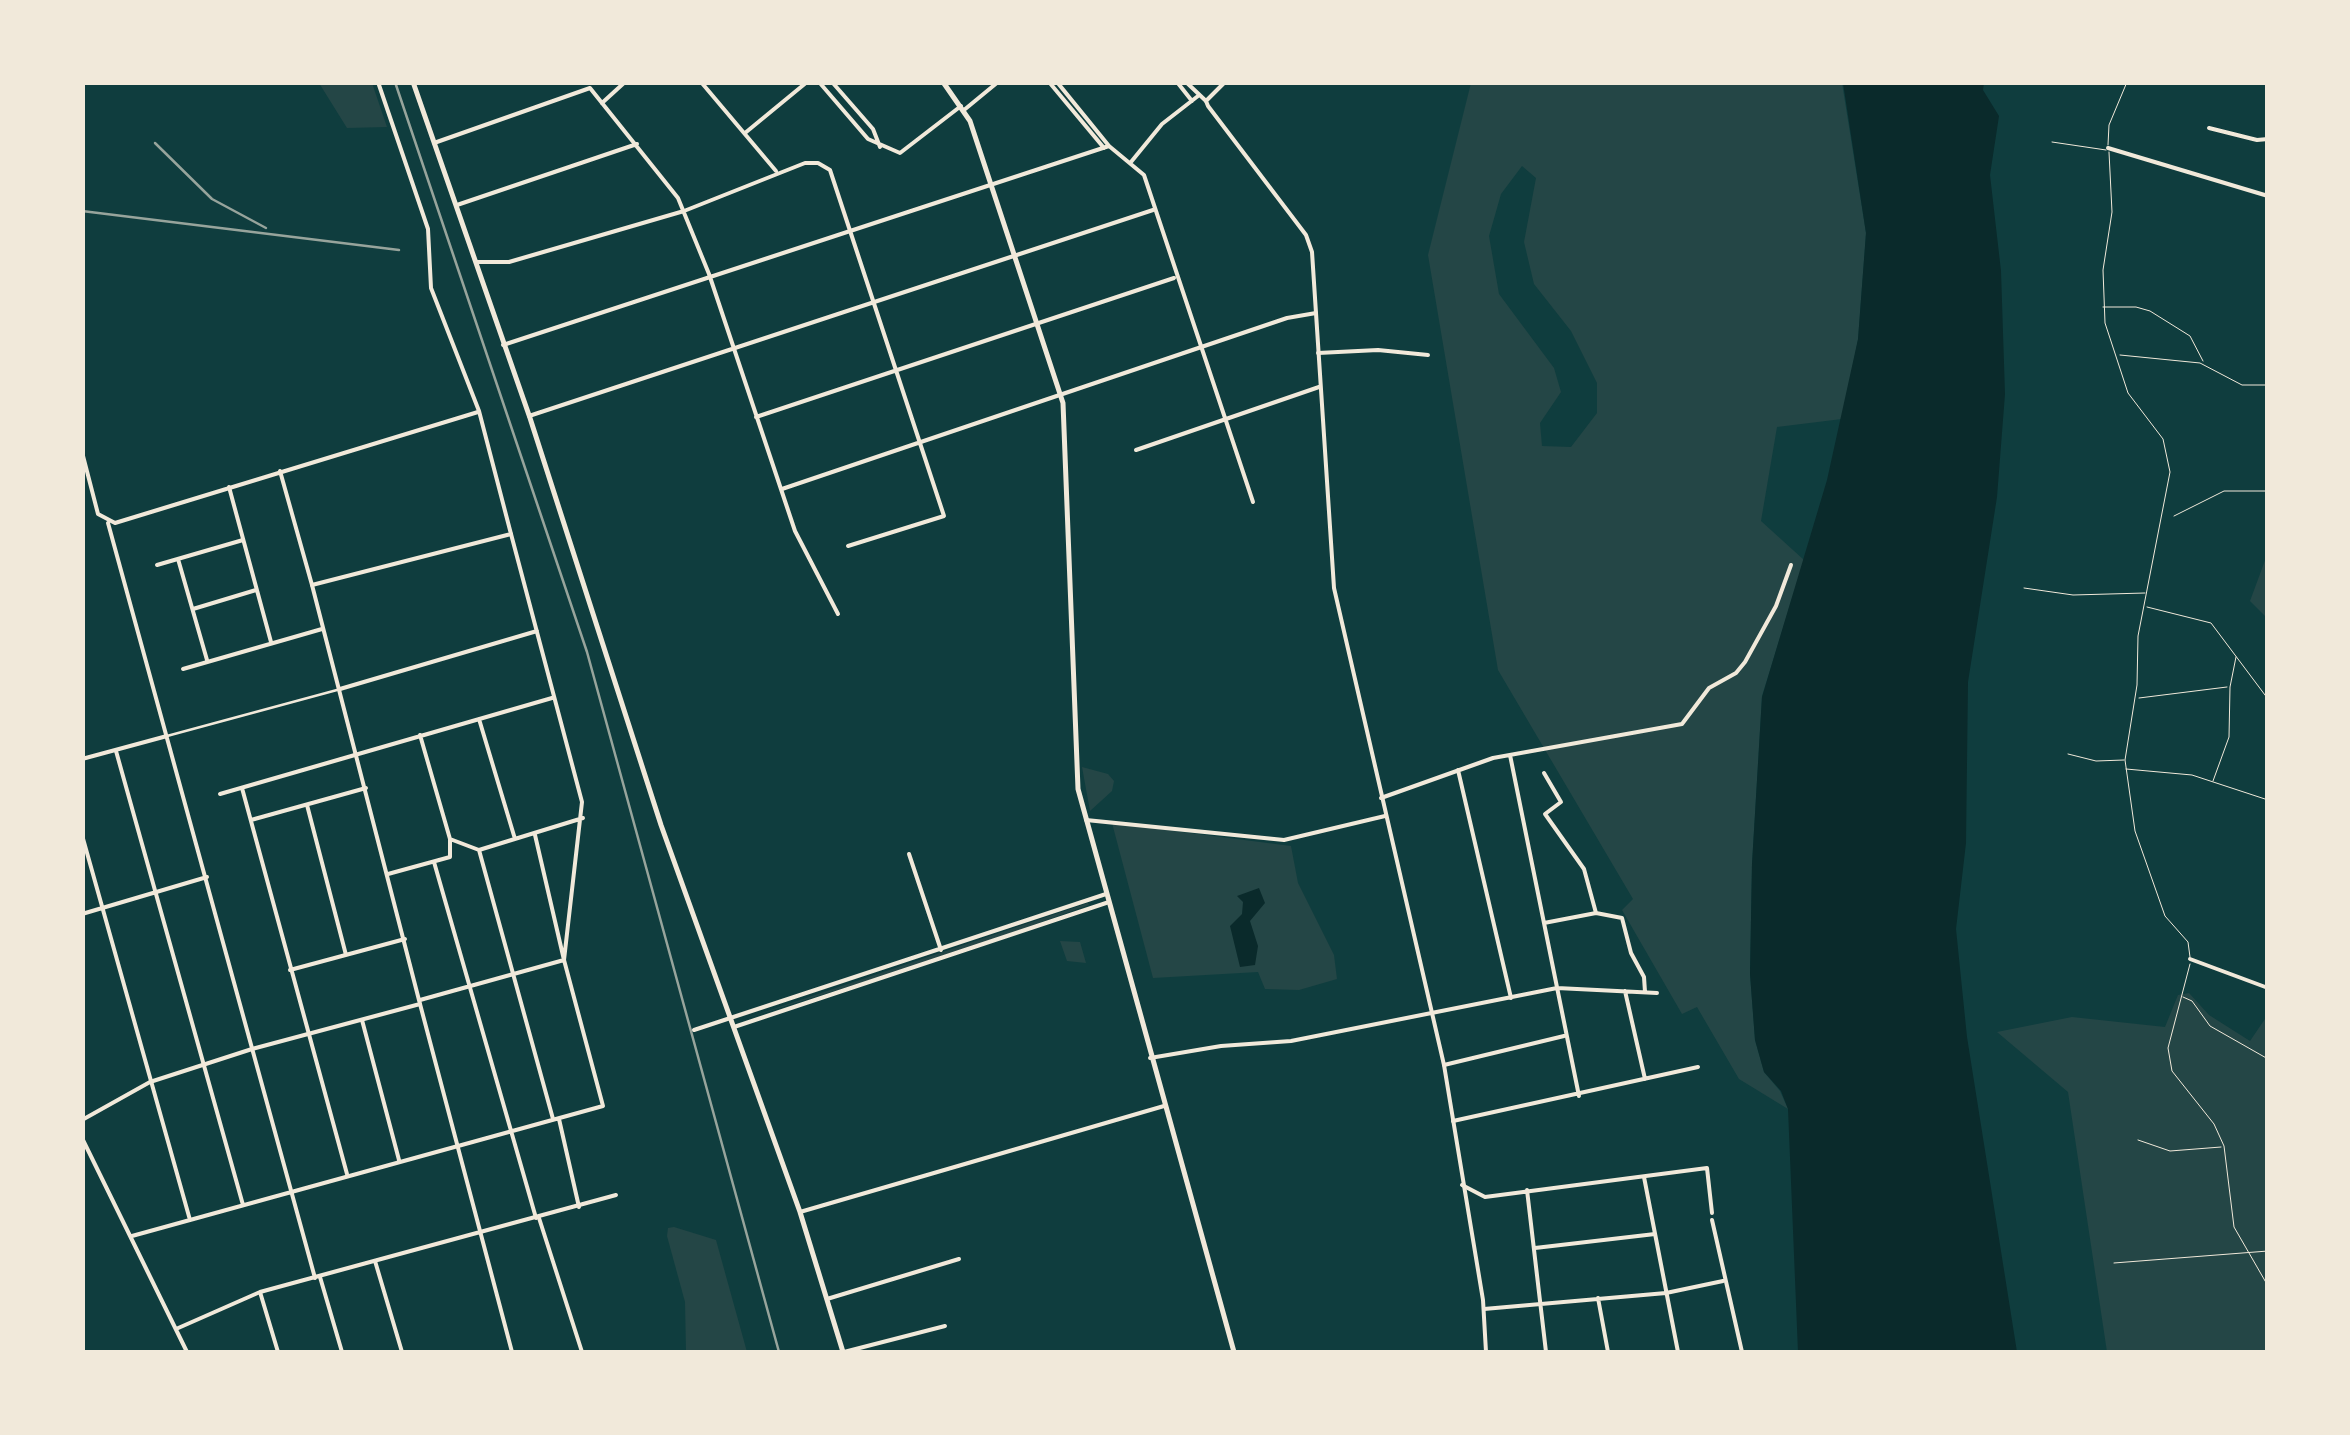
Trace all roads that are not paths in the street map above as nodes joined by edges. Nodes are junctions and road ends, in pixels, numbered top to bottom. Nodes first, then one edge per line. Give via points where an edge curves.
1 (378, 82) edge
2 (413, 82) edge
3 (586, 82) edge
4 (626, 82) edge
5 (701, 82) edge
6 (807, 82) edge
7 (819, 82) edge
8 (832, 82) edge
9 (942, 82) edge
10 (998, 82) edge
11 (1049, 82) edge
12 (1057, 82) edge
13 (1177, 82) edge
14 (1186, 82) edge
15 (1225, 82) edge
16 (2128, 82) edge
17 (590, 88) junction
18 (1195, 98) junction
19 (1206, 101) junction
20 (602, 103) junction
21 (963, 108) junction
22 (2209, 128) dead end
23 (744, 134) junction
24 (2268, 138) edge
25 (2052, 142) dead end
26 (434, 143) junction
27 (636, 144) junction
28 (880, 147) junction
29 (1107, 148) junction
30 (2108, 148) junction
31 (1131, 162) junction
32 (776, 171) junction
33 (992, 185) junction
34 (2268, 196) edge
35 (456, 205) junction
36 (1153, 210) junction
37 (684, 211) junction
38 (853, 232) junction
39 (1015, 254) junction
40 (477, 262) junction
41 (709, 274) junction
42 (1176, 277) junction
43 (875, 300) junction
44 (2103, 307) junction
45 (1316, 313) junction
46 (1038, 323) junction
47 (504, 345) junction
48 (733, 348) junction
49 (1202, 348) junction
50 (1318, 353) junction
51 (1428, 355) dead end
52 (2117, 355) junction
53 (2205, 364) junction
54 (896, 370) junction
55 (2268, 385) edge
56 (1319, 388) junction
57 (1061, 394) junction
58 (479, 411) junction
59 (529, 416) junction
60 (756, 417) junction
61 (1226, 422) junction
62 (920, 441) junction
63 (1136, 450) dead end
64 (82, 452) edge
65 (280, 471) junction
66 (229, 487) junction
67 (782, 489) junction
68 (2268, 492) edge
69 (1254, 502) dead end
70 (2174, 516) dead end
71 (108, 523) junction
72 (511, 534) junction
73 (245, 540) junction
74 (848, 546) dead end
75 (178, 559) junction
76 (156, 565) dead end
77 (1791, 566) dead end
78 (312, 585) junction
79 (2024, 588) dead end
80 (257, 590) junction
81 (2146, 593) junction
82 (2144, 606) junction
83 (193, 608) junction
84 (838, 614) dead end
85 (323, 629) junction
86 (537, 631) junction
87 (271, 642) junction
88 (2236, 654) junction
89 (208, 661) junction
90 (183, 669) dead end
91 (2230, 687) junction
92 (338, 690) junction
93 (554, 698) junction
94 (2135, 698) junction
95 (2268, 699) edge
96 (479, 719) junction
97 (420, 735) junction
98 (167, 736) junction
99 (82, 750) edge
100 (116, 751) junction
101 (356, 752) junction
102 (2068, 754) dead end
103 (1510, 755) junction
104 (84, 759) edge
105 (2125, 760) junction
106 (2126, 769) junction
107 (1458, 770) junction
108 (1544, 773) dead end
109 (2212, 784) junction
110 (242, 788) junction
111 (366, 788) junction
112 (220, 794) dead end
113 (1381, 798) junction
114 (2268, 800) edge
115 (307, 804) junction
116 (1385, 816) junction
117 (583, 818) junction
118 (251, 820) junction
119 (1086, 820) junction
120 (82, 835) edge
121 (535, 835) junction
122 (450, 839) junction
123 (516, 841) junction
124 (479, 850) junction
125 (908, 854) dead end
126 (434, 862) junction
127 (388, 874) junction
128 (207, 878) junction
129 (157, 895) junction
130 (1108, 898) junction
131 (104, 908) junction
132 (1596, 913) junction
133 (82, 914) edge
134 (1544, 923) junction
135 (405, 939) junction
136 (941, 950) junction
137 (346, 955) junction
138 (2190, 959) junction
139 (564, 960) junction
140 (290, 970) junction
141 (513, 974) junction
142 (468, 986) junction
143 (1556, 988) junction
144 (2268, 988) edge
145 (1625, 991) junction
146 (1646, 992) junction
147 (1657, 992) dead end
148 (2183, 997) junction
149 (1511, 998) junction
150 (420, 1002) junction
151 (1433, 1012) junction
152 (731, 1019) junction
153 (362, 1020) junction
154 (734, 1027) junction
155 (694, 1030) dead end
156 (307, 1034) junction
157 (1564, 1036) junction
158 (252, 1049) junction
159 (1150, 1058) junction
160 (2268, 1059) edge
161 (1444, 1064) junction
162 (201, 1066) junction
163 (1698, 1067) dead end
164 (1645, 1080) junction
165 (150, 1082) junction
166 (1579, 1096) junction
167 (1164, 1106) junction
168 (556, 1118) junction
169 (82, 1120) edge
170 (1453, 1121) junction
171 (509, 1131) junction
172 (82, 1138) edge
173 (2138, 1140) dead end
174 (455, 1144) junction
175 (2224, 1146) junction
176 (399, 1160) junction
177 (348, 1175) junction
178 (1644, 1177) junction
179 (1462, 1185) junction
180 (292, 1190) junction
181 (1527, 1190) junction
182 (616, 1195) dead end
183 (243, 1205) junction
184 (579, 1206) junction
185 (800, 1212) junction
186 (1712, 1212) dead end
187 (537, 1219) junction
188 (190, 1220) junction
189 (1712, 1220) dead end
190 (478, 1234) junction
191 (1654, 1234) junction
192 (132, 1236) junction
193 (1533, 1248) junction
194 (2268, 1251) edge
195 (2245, 1252) junction
196 (960, 1259) dead end
197 (376, 1262) junction
198 (2114, 1263) dead end
199 (318, 1277) junction
200 (1723, 1281) junction
201 (2268, 1286) edge
202 (260, 1292) junction
203 (1666, 1293) junction
204 (1598, 1298) junction
205 (827, 1299) junction
206 (1538, 1304) junction
207 (1484, 1309) junction
208 (944, 1326) dead end
209 (176, 1329) junction
210 (187, 1352) edge
211 (278, 1352) edge
212 (342, 1352) edge
213 (402, 1352) edge
214 (512, 1352) edge
215 (582, 1352) edge
216 (843, 1352) edge
217 (1234, 1352) edge
218 (1486, 1352) edge
219 (1546, 1352) edge
220 (1608, 1352) edge
221 (1678, 1352) edge
222 (1742, 1352) edge

1 - 58 street via 428,229 434,298
2 - 26 main road
3 - 17 street
4 - 20 street
5 - 23 street
6 - 23 street
7 - 28 street
8 - 28 street via 873,129
9 - 21 main road
10 - 21 street
11 - 29 street
12 - 29 street
13 - 18 street
14 - 18 street
15 - 19 street
16 - 30 lane via 2109,124
17 - 20 street
17 - 26 street
18 - 19 street
18 - 31 street
19 - 45 street via 1308,240
20 - 27 street
21 - 28 street via 902,152
21 - 33 main road
22 - 24 street
23 - 32 street
25 - 30 lane
26 - 35 main road
27 - 35 street
27 - 37 street
29 - 31 street
29 - 33 street
30 - 34 street
30 - 44 lane via 2112,212
31 - 36 street via 1144,175
32 - 37 street
32 - 38 street via 812,162 830,170
33 - 38 street
33 - 39 main road
35 - 40 main road
36 - 39 street
36 - 42 street
37 - 40 street via 509,262
37 - 41 street
38 - 41 street
38 - 43 street
39 - 43 street
39 - 46 main road
40 - 47 main road
41 - 47 street
41 - 48 street
42 - 46 street
42 - 49 street
43 - 48 street
43 - 54 street
44 - 52 lane
44 - 53 lane via 2150,312 2190,336
45 - 49 street
45 - 50 street
46 - 54 street
46 - 57 main road
47 - 59 main road
48 - 59 street
48 - 60 street
49 - 57 street
49 - 61 street
50 - 51 street
50 - 56 street
52 - 53 lane
52 - 81 lane via 2132,402 2163,440 2168,460
53 - 55 lane via 2235,383
54 - 60 street
54 - 62 street
56 - 61 street
56 - 113 street via 1334,588
57 - 62 street
57 - 119 main road via 1075,774
58 - 65 street
58 - 72 street
59 - 152 main road
60 - 67 street
61 - 63 street
61 - 69 street
62 - 67 street
62 - 74 street via 944,516
64 - 71 street via 98,514
65 - 66 street
65 - 78 street
66 - 71 street
66 - 73 street
67 - 84 street via 794,531
68 - 70 lane via 2224,490
71 - 98 street
72 - 78 street
72 - 86 street
73 - 75 street
73 - 80 street
75 - 76 street
75 - 83 street
77 - 103 street via 1745,662 1709,688 1682,724
78 - 85 street
79 - 81 lane
80 - 83 street
80 - 87 street
81 - 82 lane
82 - 88 lane via 2211,623
82 - 94 lane
83 - 89 street
85 - 87 street
85 - 92 street
86 - 92 street
86 - 93 street
87 - 89 street
88 - 91 lane
88 - 95 lane
89 - 90 street
91 - 94 lane
91 - 109 lane via 2229,737
92 - 98 street
92 - 101 street
93 - 96 street
93 - 117 street
94 - 105 lane
96 - 97 street
96 - 123 street
97 - 101 street
97 - 122 street
98 - 100 street
98 - 128 street
99 - 104 street
100 - 104 street
100 - 129 street
101 - 110 street
101 - 111 street
102 - 105 lane
103 - 107 street
103 - 134 street
105 - 106 lane
106 - 109 lane via 2192,775
106 - 138 lane via 2135,830 2166,916 2188,942
107 - 113 street
107 - 149 street
108 - 132 street via 1561,802 1545,814 1584,870
109 - 114 lane
110 - 112 street
110 - 118 street
111 - 115 street
111 - 127 street
113 - 116 street
115 - 118 street
115 - 137 street
116 - 119 street via 1284,840
116 - 151 street
117 - 121 street
117 - 139 street
118 - 140 street
119 - 130 main road
120 - 131 street
121 - 123 street
121 - 139 street
122 - 124 street
122 - 126 street via 450,857
123 - 124 street
124 - 141 street
125 - 136 street
126 - 127 street
126 - 142 street
127 - 135 street
128 - 129 street
128 - 158 street
129 - 131 street
129 - 162 street
130 - 136 street
130 - 154 street
130 - 159 main road
131 - 133 street
131 - 165 street
132 - 134 street
132 - 146 street via 1622,918
134 - 143 street
135 - 137 street
135 - 150 street
136 - 152 street
137 - 140 street
138 - 144 street
138 - 148 lane
139 - 141 street
139 - 168 street via 604,1106
140 - 156 street
141 - 142 street
141 - 168 street
142 - 150 street
142 - 171 street
143 - 145 street
143 - 149 street
143 - 157 street
145 - 146 street
145 - 164 street
146 - 147 street
148 - 160 lane via 2210,1026
148 - 175 lane via 2168,1048 2172,1071
149 - 151 street
150 - 153 street
150 - 174 street
151 - 159 street via 1291,1041
151 - 161 street
152 - 154 main road
152 - 155 street
153 - 156 street
153 - 176 street
154 - 185 main road
156 - 158 street
156 - 177 street
157 - 161 street
157 - 166 street
158 - 162 street
158 - 180 street
159 - 167 main road
161 - 170 street
162 - 165 street
162 - 183 street
163 - 164 street
164 - 166 street
165 - 169 street
165 - 188 street
166 - 170 street
167 - 185 street
167 - 217 main road
168 - 171 street
168 - 184 street
170 - 179 street
171 - 174 street
171 - 187 street
172 - 192 street
173 - 175 lane via 2170,1150
174 - 176 street
174 - 190 street
175 - 195 lane via 2230,1204
176 - 177 street
177 - 180 street
178 - 181 street
178 - 186 street via 1707,1168
178 - 191 street
179 - 181 street via 1486,1197
179 - 207 street
180 - 183 street
180 - 199 street
181 - 193 street
182 - 184 street
183 - 188 street
184 - 187 street
185 - 205 main road
187 - 190 street
187 - 215 street
188 - 192 street
189 - 200 street
190 - 197 street
190 - 214 street
191 - 193 street
191 - 203 street
192 - 209 street
193 - 206 street
194 - 195 lane
195 - 198 lane
195 - 201 lane
196 - 205 street
197 - 199 street
197 - 213 street
199 - 202 street
199 - 212 street
200 - 203 street
200 - 222 street
202 - 209 street
202 - 211 street
203 - 204 street
203 - 221 street
204 - 206 street
204 - 220 street
205 - 216 main road
206 - 207 street
206 - 219 street
207 - 218 street
208 - 216 street
209 - 210 street

